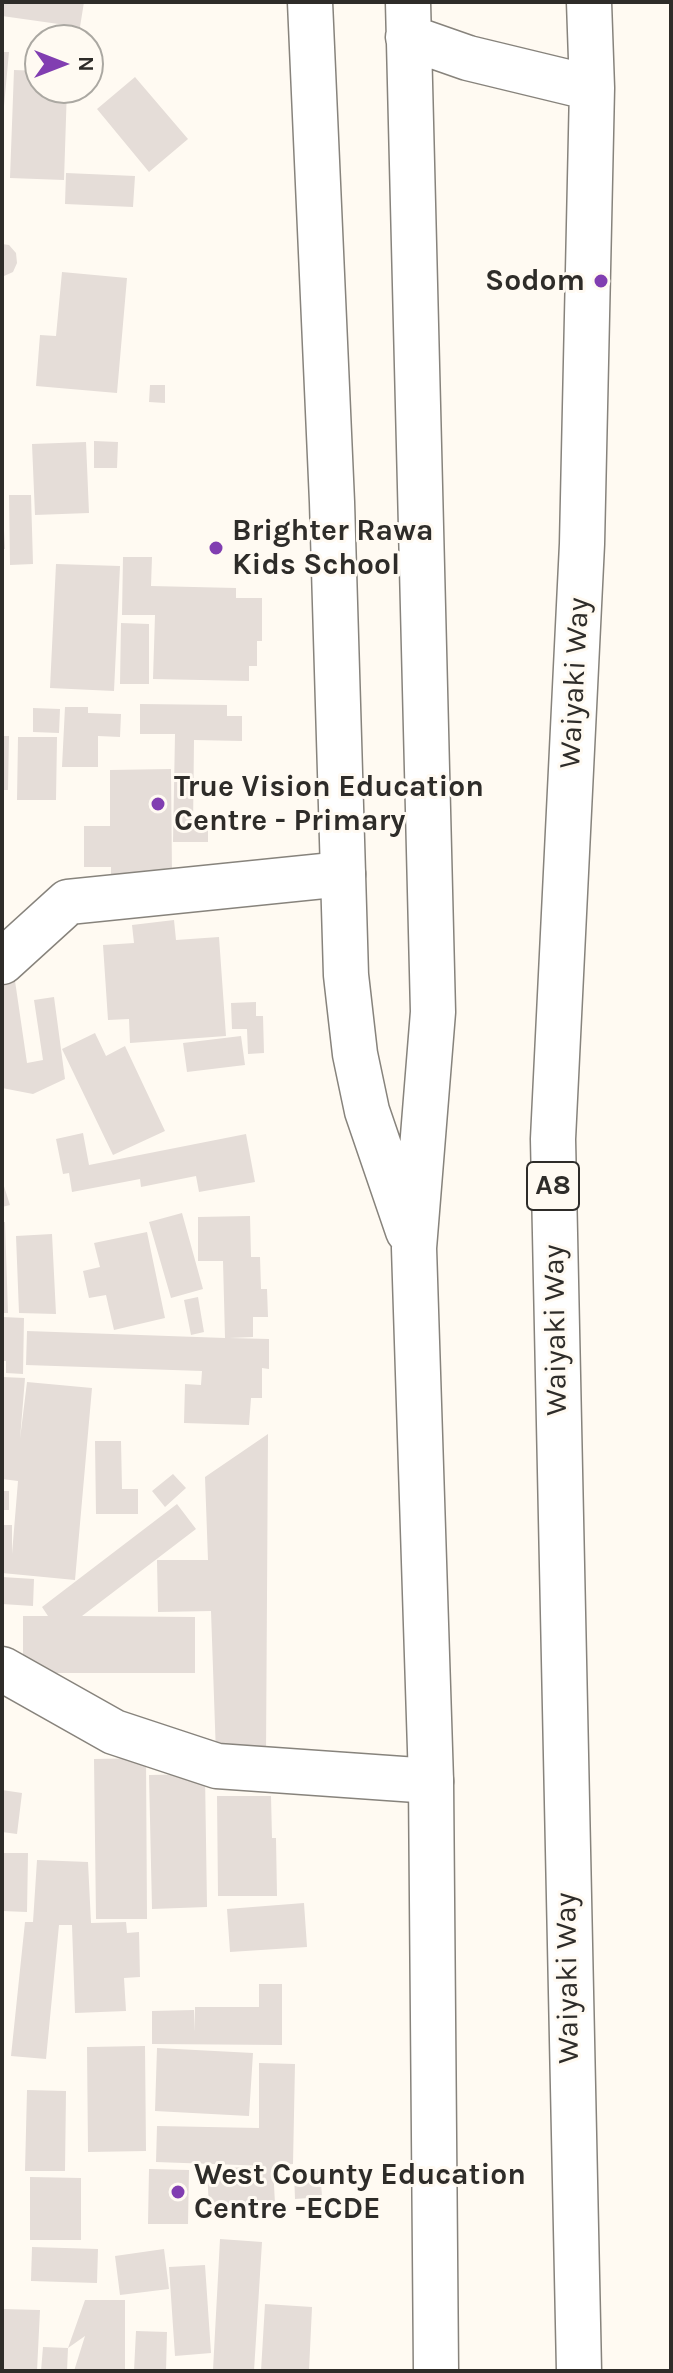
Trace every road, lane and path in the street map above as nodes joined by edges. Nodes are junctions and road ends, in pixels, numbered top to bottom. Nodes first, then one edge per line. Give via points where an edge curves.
1 (310, 2) edge
2 (589, 2) edge
3 (408, 20) edge
4 (592, 88) junction
5 (343, 874) junction
6 (2, 962) edge
7 (414, 1248) junction
8 (2, 1669) edge
9 (431, 1781) junction
10 (436, 2371) edge
11 (579, 2371) edge

1 - 5 main road
2 - 4 main road, Waiyaki Way / A8
3 - 4 main road via 468,58
3 - 7 main road via 433,1012
4 - 11 main road, Waiyaki Way / A8 via 582,544 553,1139
5 - 6 main road via 68,902
5 - 7 main road via 355,1054 367,1111
7 - 9 main road
8 - 9 main road via 114,1732 217,1766
9 - 10 main road

